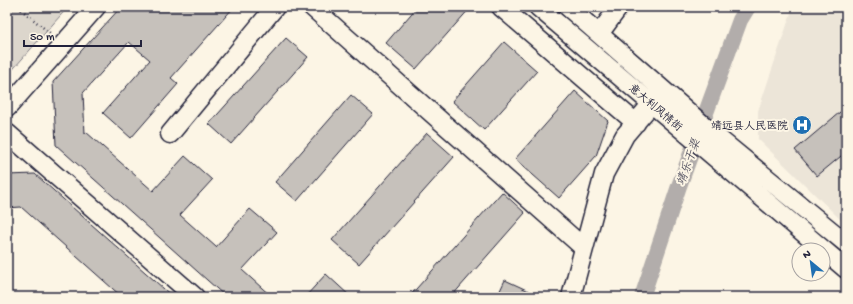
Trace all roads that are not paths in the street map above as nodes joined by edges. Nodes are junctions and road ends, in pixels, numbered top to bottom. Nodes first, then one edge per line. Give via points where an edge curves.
1 (96, 7) edge
2 (275, 7) edge
3 (312, 7) edge
4 (501, 7) edge
5 (538, 7) edge
6 (568, 7) edge
7 (618, 7) edge
8 (599, 34) junction
9 (663, 90) junction
10 (652, 104) junction
11 (7, 108) edge
12 (636, 123) junction
13 (7, 134) edge
14 (170, 134) dead end
15 (846, 243) edge
16 (584, 248) junction
17 (846, 269) edge
18 (195, 297) edge
19 (571, 297) edge

1 - 11 street
2 - 14 street
3 - 16 street
4 - 12 street
5 - 10 street, 意大利风情街
6 - 8 street, 意大利风情街
7 - 8 street
8 - 9 street, 意大利风情街
9 - 10 street
9 - 15 street, 意大利风情街
10 - 12 street
10 - 17 street, 意大利风情街
12 - 16 street via 625,135 604,174
13 - 18 street
16 - 19 street

